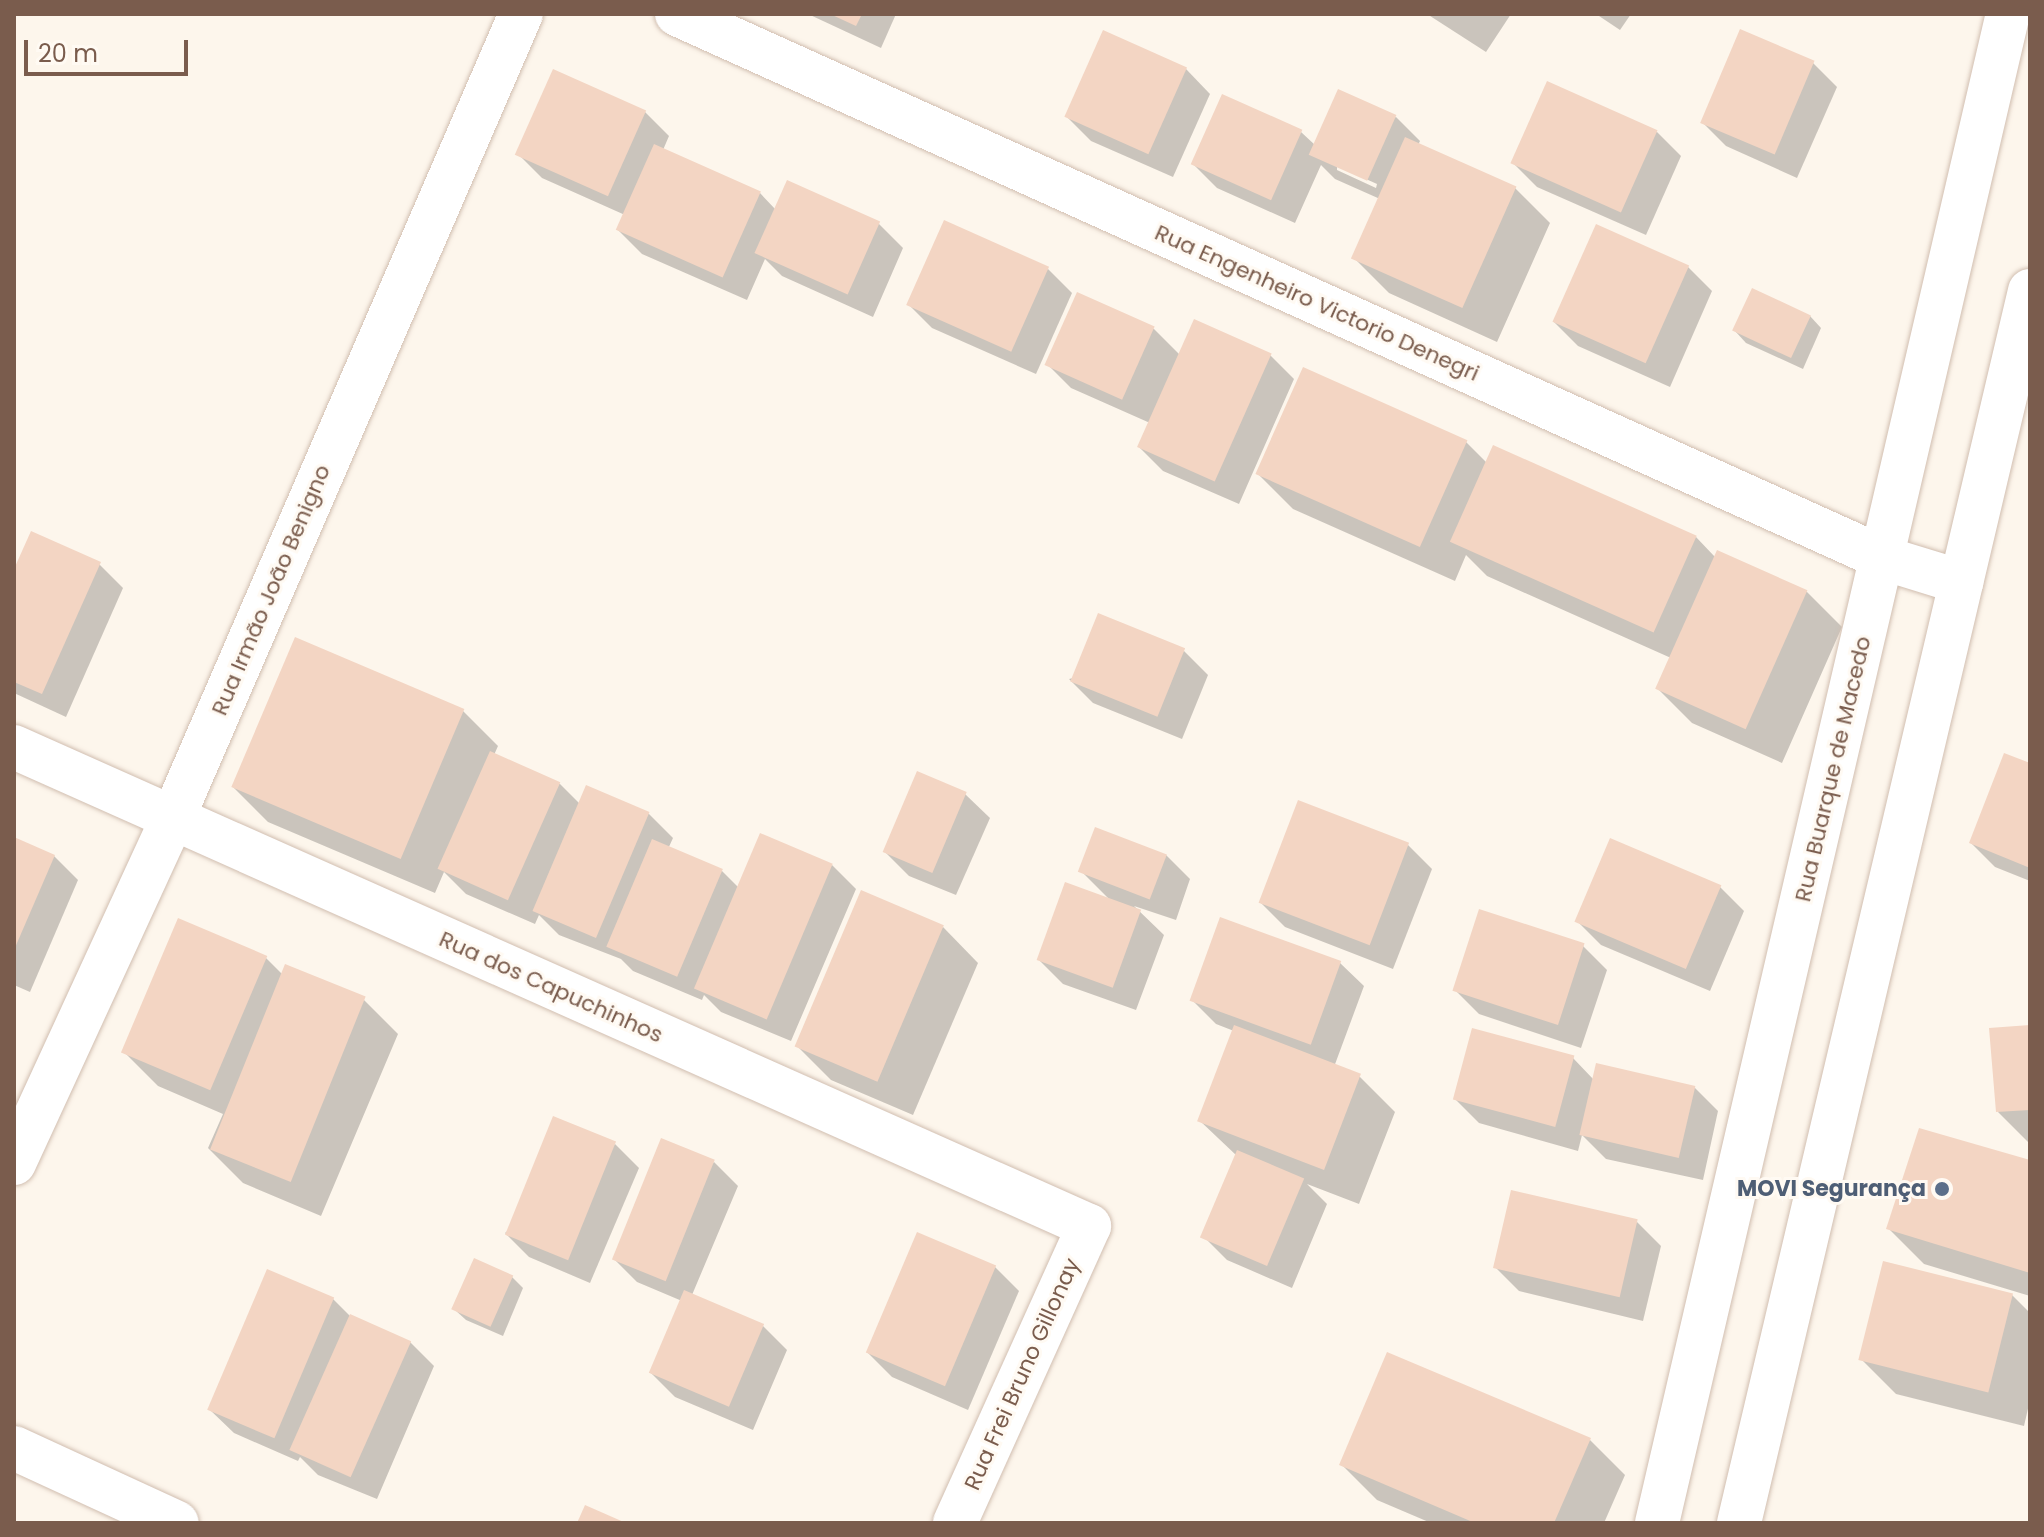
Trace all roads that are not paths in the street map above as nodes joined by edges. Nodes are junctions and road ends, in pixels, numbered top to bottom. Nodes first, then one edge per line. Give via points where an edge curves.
1 (521, 14) edge
2 (677, 14) edge
3 (2008, 14) edge
4 (2030, 291) edge
5 (1883, 558) junction
6 (1961, 582) junction
7 (14, 747) edge
8 (172, 820) junction
9 (14, 1163) edge
10 (1089, 1226) joint
11 (14, 1448) edge
12 (174, 1522) edge
13 (955, 1523) edge
14 (1657, 1523) edge
15 (1739, 1523) edge

1 - 8 street, Rua Irmão João Benigno
2 - 5 street, Rua Engenheiro Victorio Denegri
3 - 5 street, Rua Buarque de Macedo
4 - 6 street
5 - 6 street, Rua Engenheiro Victorio Denegri
5 - 14 street, Rua Buarque de Macedo
6 - 15 street
7 - 8 street, Rua dos Capuchinhos
8 - 9 street, Rua Irmão João Benigno
8 - 10 street, Rua dos Capuchinhos
10 - 13 street, Rua Frei Bruno Gillonay
11 - 12 street

